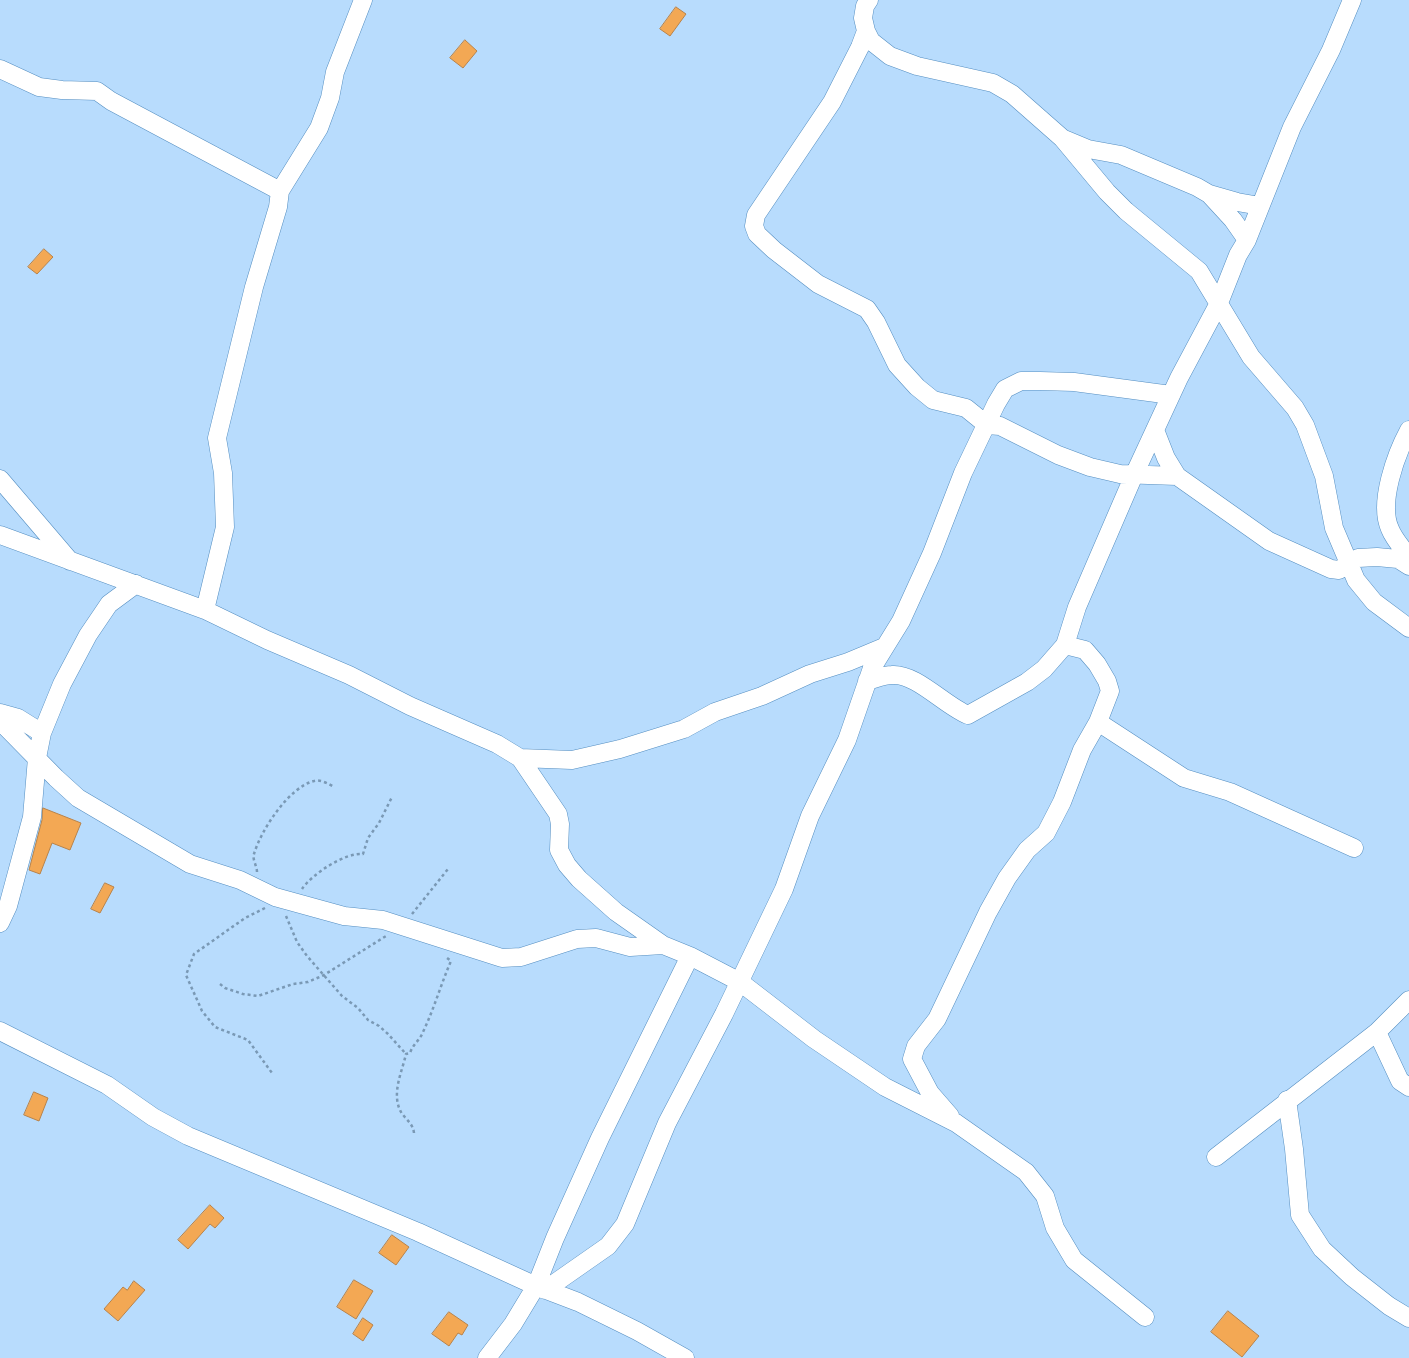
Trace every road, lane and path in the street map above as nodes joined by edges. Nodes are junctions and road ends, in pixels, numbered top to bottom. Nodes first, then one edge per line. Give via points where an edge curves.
1 (363, 0) edge
2 (869, 0) edge
3 (1352, 0) edge
4 (866, 31) junction
5 (0, 69) edge
6 (1062, 138) junction
7 (280, 191) junction
8 (1209, 194) junction
9 (1260, 206) junction
10 (1247, 240) junction
11 (1219, 303) junction
12 (1171, 395) junction
13 (987, 425) junction
14 (1155, 430) junction
15 (1409, 430) edge
16 (1134, 475) junction
17 (1177, 476) junction
18 (0, 479) edge
19 (0, 535) edge
20 (1409, 557) edge
21 (70, 562) junction
22 (1348, 564) junction
23 (1409, 566) edge
24 (136, 584) junction
25 (205, 610) junction
26 (1409, 628) edge
27 (1065, 645) junction
28 (884, 648) junction
29 (867, 681) junction
30 (0, 713) edge
31 (0, 721) edge
32 (1098, 722) junction
33 (42, 733) junction
34 (37, 758) junction
35 (520, 758) junction
36 (392, 797) dead end
37 (1354, 848) dead end
38 (448, 869) dead end
39 (284, 900) junction
40 (0, 923) edge
41 (401, 926) junction
42 (663, 946) junction
43 (443, 953) dead end
44 (690, 956) junction
45 (740, 982) junction
46 (220, 984) dead end
47 (1409, 1000) edge
48 (0, 1031) edge
49 (1377, 1032) junction
50 (272, 1072) dead end
51 (1409, 1087) edge
52 (1287, 1100) junction
53 (956, 1123) junction
54 (414, 1133) dead end
55 (1216, 1157) dead end
56 (541, 1288) junction
57 (1145, 1318) dead end
58 (1409, 1318) edge
59 (487, 1358) edge
60 (685, 1358) edge

1 - 7 street via 335,72 330,98 319,128
2 - 4 street via 863,18
3 - 9 street via 1332,50 1292,127
4 - 6 street via 871,41 890,56 917,66 993,83 1012,94
4 - 13 street via 832,102 756,215 754,226 757,234 774,250 818,284 867,309 897,365 917,387 933,400 966,408
5 - 7 street via 38,87 97,91 111,101
6 - 8 street via 1088,149 1122,155
6 - 11 street via 1117,202 1199,271
7 - 25 street via 278,207 254,287 217,438 223,473 225,527
8 - 9 street
8 - 10 street
9 - 10 street
10 - 11 street via 1238,255
11 - 12 street
11 - 22 street via 1251,357 1295,408 1305,425 1324,476 1334,528
12 - 13 street via 1074,382 1021,381 1005,389
12 - 14 street
13 - 16 street via 1004,428 1090,467
13 - 28 street via 963,473 932,553 904,614
14 - 16 street
14 - 17 street via 1166,458
15 - 20 street via 1392,468 1385,511 1389,528
16 - 17 street
16 - 27 street via 1077,607
17 - 22 street via 1270,541 1331,569 1339,570
18 - 21 street
19 - 21 street
21 - 24 street
22 - 23 street via 1358,558 1378,557 1398,559
22 - 26 street via 1356,580 1374,602
24 - 25 street
24 - 33 street via 109,604 88,634 62,684
25 - 35 street via 497,744
27 - 29 street via 1044,669 1027,682 968,715 916,681 892,674
27 - 32 street via 1085,650 1107,681 1110,691
28 - 29 street
28 - 35 street via 715,712 684,729 620,749 572,760
29 - 45 street via 846,740 810,816 784,889
30 - 33 street via 18,718
31 - 34 street
32 - 37 street via 1184,778 1230,792
32 - 53 street via 1082,750 1062,802 1046,833 1027,850 1007,878 937,1019 916,1046 912,1059 930,1093
33 - 34 street
34 - 39 street via 78,798 190,864 240,880
34 - 40 street via 32,817 8,906
35 - 42 street via 558,814 559,850 567,865 616,912
36 - 39 path via 368,838 363,854 357,853 337,859 311,878 298,894
38 - 41 path
39 - 41 street via 344,916 383,920
39 - 50 path via 245,918 199,950 194,954 186,975 202,1011 215,1028 248,1040
41 - 42 street via 502,958 521,957 577,939 596,938 630,947
41 - 46 path via 324,976 308,982 293,984 258,996 243,994
42 - 44 street
43 - 54 path via 451,961 422,1034 406,1054 397,1086 401,1112 413,1127
44 - 45 street
44 - 56 street via 600,1138 555,1238
45 - 53 street via 814,1039 886,1087
45 - 56 street via 667,1124 625,1224 608,1246
47 - 49 street
48 - 56 street via 107,1085 153,1117 188,1136 418,1232
49 - 51 street via 1400,1081
49 - 52 street
52 - 55 street
52 - 58 street via 1300,1215 1322,1249 1352,1277
53 - 57 street via 1026,1172 1045,1196 1056,1228 1074,1260
56 - 59 street
56 - 60 street via 578,1302

